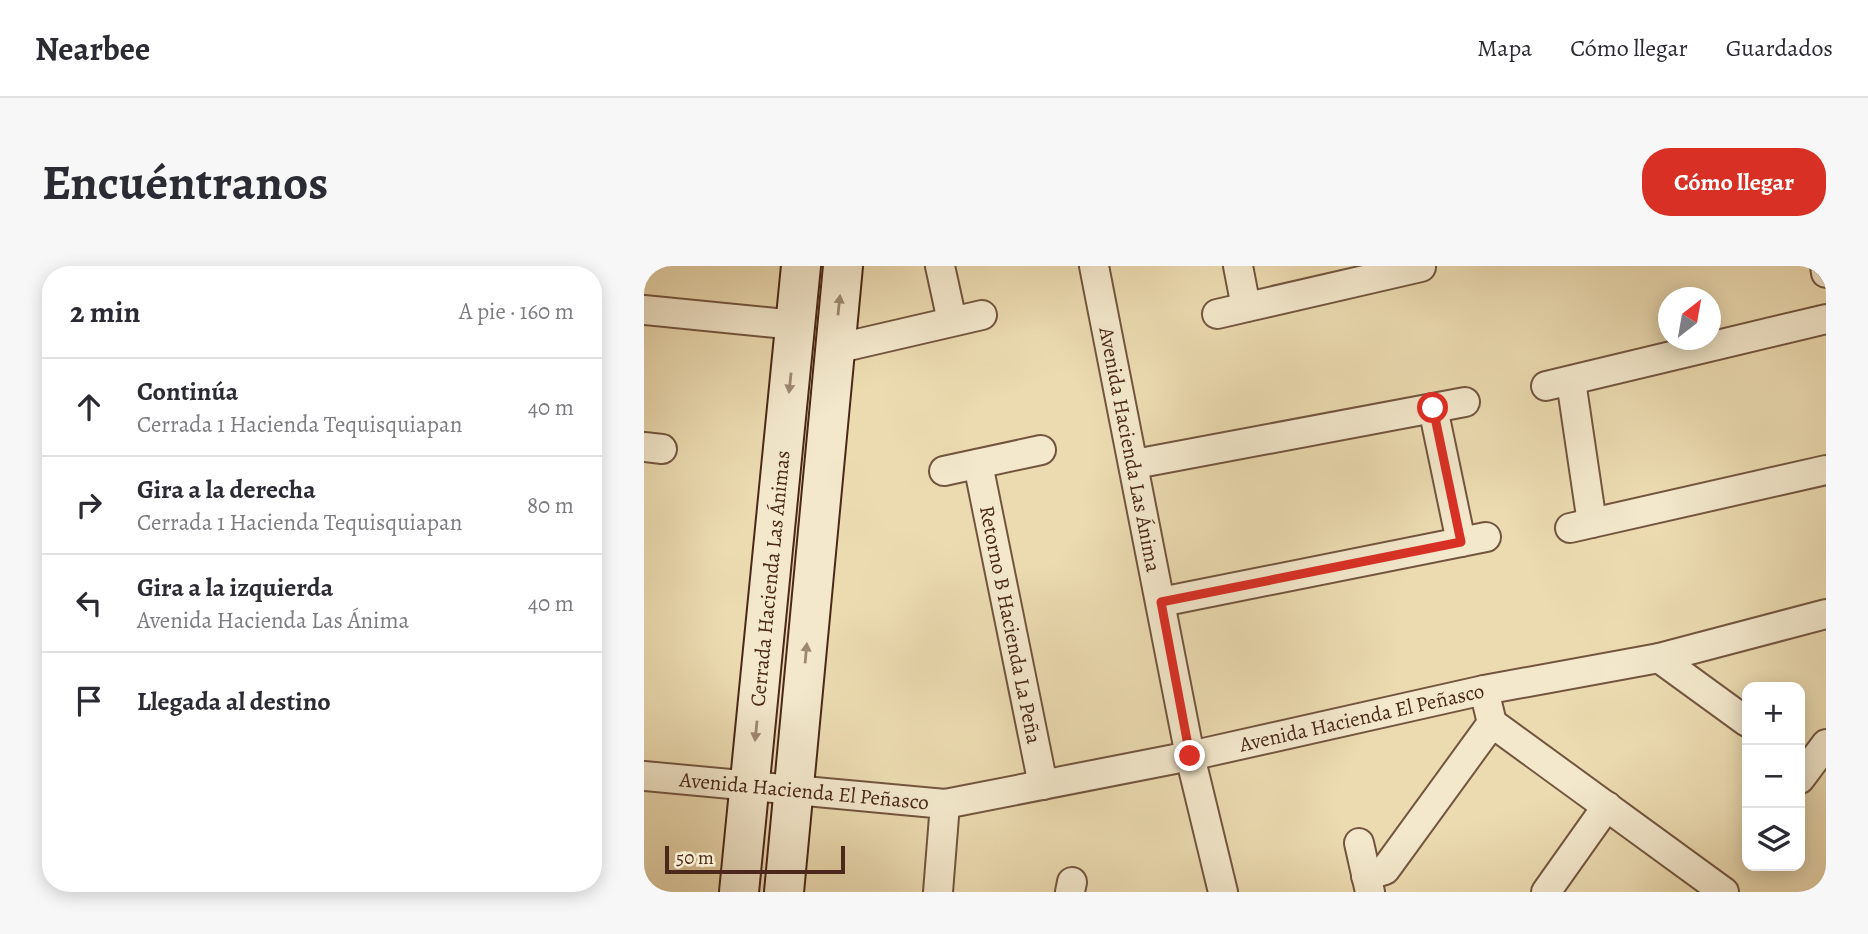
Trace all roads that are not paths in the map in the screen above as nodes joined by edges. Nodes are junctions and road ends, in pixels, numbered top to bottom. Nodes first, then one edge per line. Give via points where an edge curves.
1 (801, 266) edge
2 (843, 266) edge
3 (940, 266) edge
4 (1094, 266) edge
5 (1238, 266) edge
6 (1825, 266) edge
7 (1421, 267) edge
8 (1383, 271) edge
9 (1826, 273) edge
10 (1246, 307) junction
11 (644, 310) edge
12 (982, 314) dead end
13 (1217, 314) dead end
14 (1826, 319) edge
15 (952, 321) junction
16 (796, 325) junction
17 (835, 349) junction
18 (1465, 402) dead end
19 (1433, 408) junction
20 (1041, 450) dead end
21 (978, 464) junction
22 (1135, 464) junction
23 (1826, 470) edge
24 (944, 471) dead end
25 (1161, 602) junction
26 (1826, 614) edge
27 (1660, 658) junction
28 (1484, 690) junction
29 (1742, 718) edge
30 (1492, 723) junction
31 (1826, 744) edge
32 (1190, 756) junction
33 (1805, 766) edge
34 (644, 776) edge
35 (751, 785) junction
36 (1043, 785) junction
37 (793, 789) junction
38 (945, 804) junction
39 (1606, 806) junction
40 (1359, 843) dead end
41 (1368, 884) edge
42 (739, 892) edge
43 (784, 892) edge
44 (938, 892) edge
45 (1223, 892) edge
46 (1546, 892) edge
47 (1724, 892) edge

1 - 16 street, Cerrada Hacienda Las Ánimas
17 -> 2 street, Cerrada Hacienda Las Ánimas
3 - 15 street
4 - 22 street, Avenida Hacienda Las Ánima
5 - 10 street
6 - 9 street
7 - 8 street
8 - 10 street
10 - 13 street
11 - 16 street
12 - 15 street
14 - 23 street via 1558,384 1581,526
15 - 17 street
16 -> 35 street, Cerrada Hacienda Las Ánimas
37 -> 17 street, Cerrada Hacienda Las Ánimas
18 - 19 street
19 - 22 street
19 - 25 street via 1473,539
20 - 21 street
21 - 24 street
21 - 36 street, Retorno B Hacienda La Peña
22 - 25 street, Avenida Hacienda Las Ánima
25 - 32 street, Avenida Hacienda Las Ánima
26 - 27 street, Avenida Hacienda El Peñasco
27 - 28 street, Avenida Hacienda El Peñasco
27 - 29 street
28 - 30 street
28 - 32 street, Avenida Hacienda El Peñasco
30 - 39 street
30 - 41 street via 1385,870
31 - 33 street
32 - 36 street, Avenida Hacienda El Peñasco
32 - 45 street, Avenida Hacienda Las Ánima
34 - 35 street, Avenida Hacienda El Peñasco
35 - 37 street, Avenida Hacienda El Peñasco
35 - 42 street, Cerrada Hacienda Las Ánimas
36 - 38 street, Avenida Hacienda El Peñasco
37 - 38 street, Avenida Hacienda El Peñasco
37 - 43 street, Cerrada Hacienda Las Ánimas
38 - 44 street
39 - 46 street
39 - 47 street
40 - 41 street

